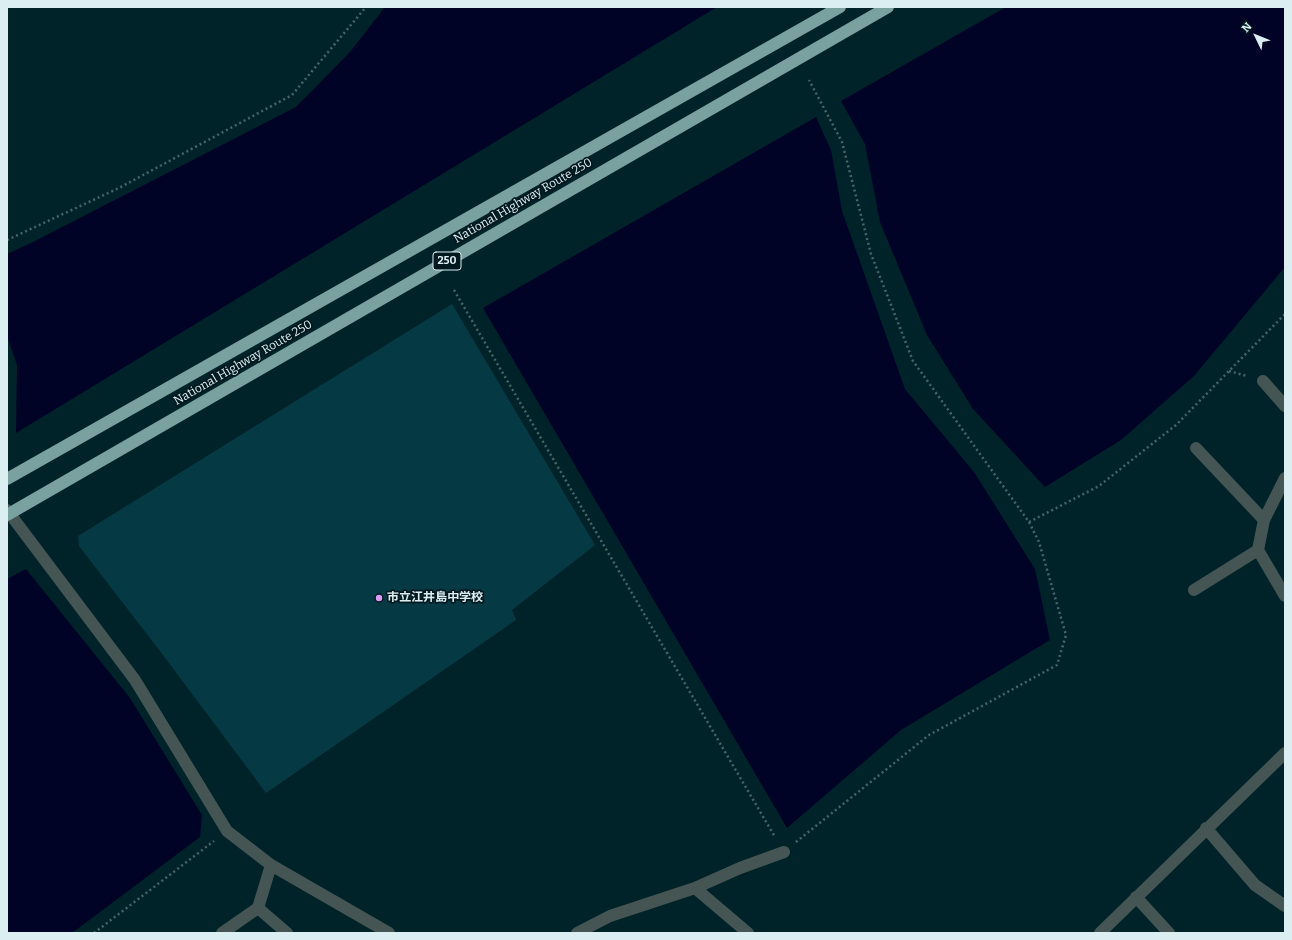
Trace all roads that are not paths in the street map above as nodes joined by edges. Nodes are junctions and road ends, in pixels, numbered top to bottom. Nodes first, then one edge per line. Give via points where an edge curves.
1 (840, 7) edge
2 (888, 7) edge
3 (1263, 381) dead end
4 (1285, 406) edge
5 (1196, 448) dead end
6 (1285, 478) edge
7 (7, 479) edge
8 (8, 513) edge
9 (1264, 520) junction
10 (1258, 550) junction
11 (1194, 590) dead end
12 (1285, 596) edge
13 (1285, 753) edge
14 (1206, 828) junction
15 (784, 852) road end
16 (271, 865) junction
17 (695, 888) junction
18 (1136, 897) junction
19 (1285, 906) edge
20 (258, 908) junction
21 (222, 933) edge
22 (287, 933) edge
23 (389, 933) edge
24 (577, 933) edge
25 (748, 933) edge
26 (1100, 933) edge
27 (1169, 933) edge

1 - 7 highway, National Highway Route 250 / 250
2 - 8 highway, National Highway Route 250 / 250
3 - 4 street
5 - 9 street
6 - 9 street
8 - 16 street via 135,680 227,831
9 - 10 street
10 - 11 street
10 - 12 street
13 - 14 street
14 - 18 street
14 - 19 street via 1256,885
15 - 17 street
16 - 20 street
16 - 23 street
17 - 24 street via 610,916
17 - 25 street
18 - 26 street
18 - 27 street
20 - 21 street
20 - 22 street

